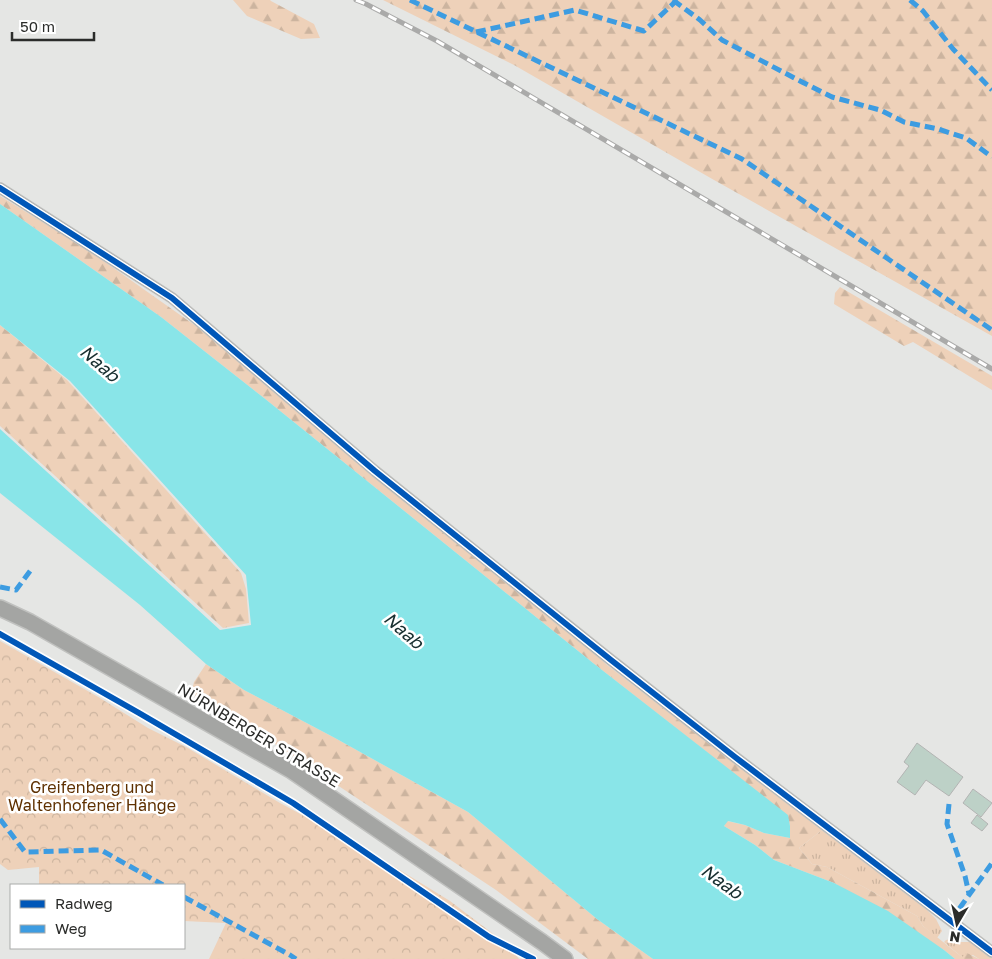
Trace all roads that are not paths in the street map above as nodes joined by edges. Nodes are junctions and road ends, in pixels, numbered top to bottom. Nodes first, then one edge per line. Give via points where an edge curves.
1 (0, 188) edge
2 (0, 608) edge
3 (992, 952) edge
4 (565, 959) edge

1 - 3 street via 172,298 375,471 596,648
2 - 4 main road, NÜRNBERGER STRASSE via 292,771

